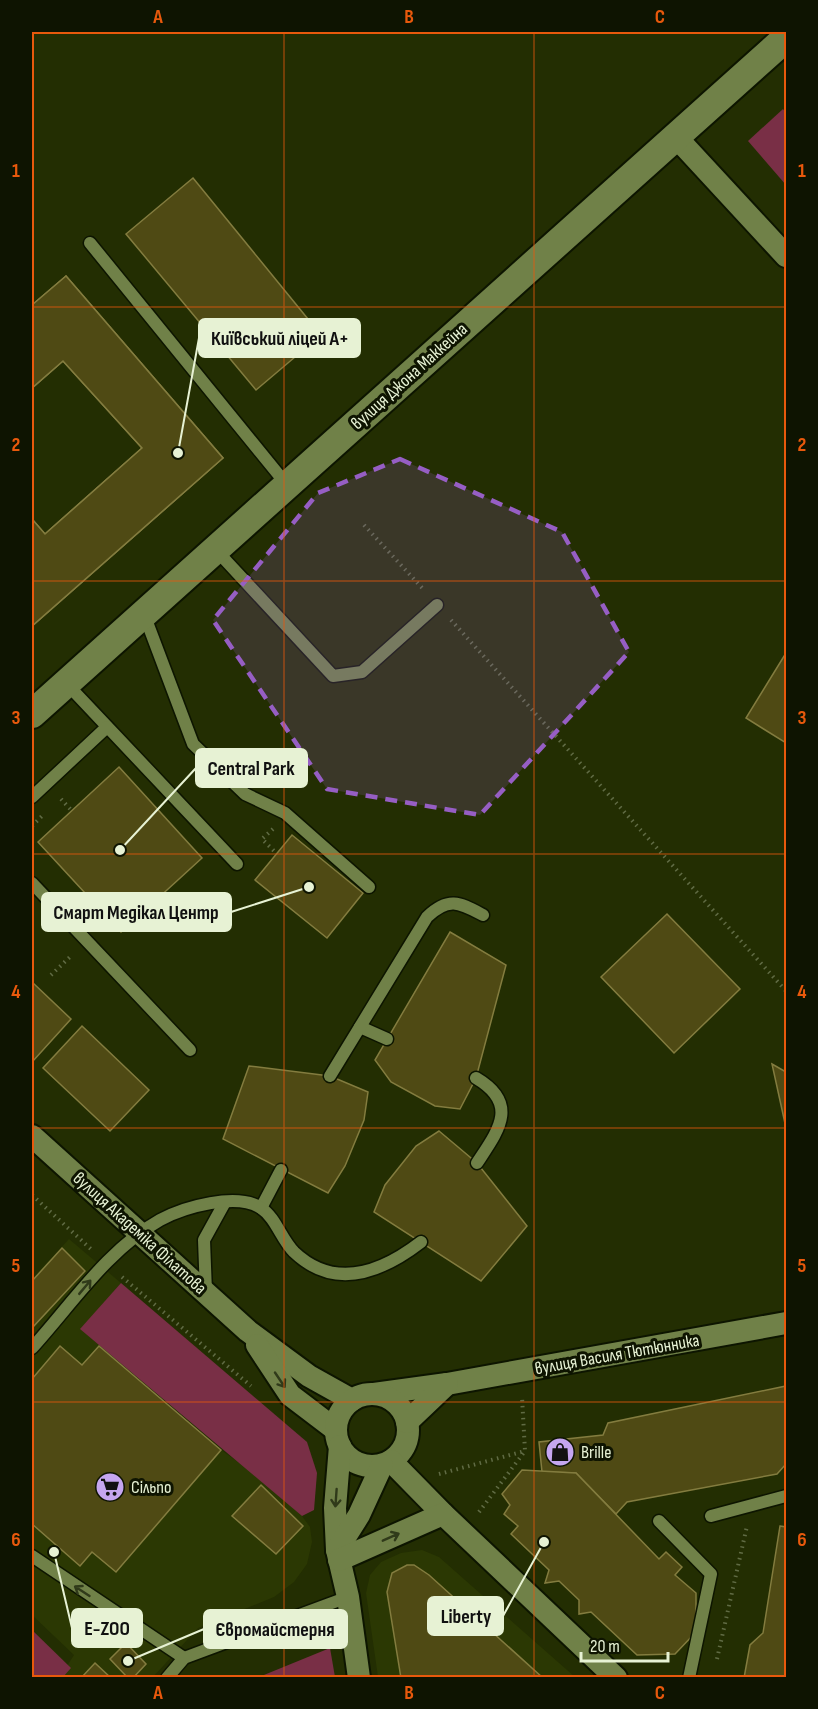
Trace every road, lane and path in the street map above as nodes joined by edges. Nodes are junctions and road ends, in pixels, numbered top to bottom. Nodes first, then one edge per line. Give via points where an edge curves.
1 (786, 38) edge
2 (676, 137) junction
3 (90, 243) dead end
4 (786, 256) edge
5 (287, 485) junction
6 (364, 525) dead end
7 (215, 549) junction
8 (437, 605) junction
9 (144, 613) junction
10 (66, 683) junction
11 (32, 714) edge
12 (107, 727) junction
13 (32, 797) edge
14 (60, 798) dead end
15 (72, 811) dead end
16 (237, 864) dead end
17 (32, 883) edge
18 (369, 887) dead end
19 (483, 915) dead end
20 (85, 942) junction
21 (51, 975) dead end
22 (786, 991) edge
23 (360, 1027) junction
24 (387, 1039) dead end
25 (190, 1050) dead end
26 (330, 1076) dead end
27 (476, 1078) dead end
28 (32, 1136) edge
29 (477, 1163) dead end
30 (281, 1170) dead end
31 (32, 1195) edge
32 (225, 1202) junction
33 (261, 1208) junction
34 (140, 1233) junction
35 (421, 1242) dead end
36 (106, 1262) junction
37 (206, 1292) junction
38 (786, 1323) edge
39 (248, 1331) junction
40 (32, 1348) edge
41 (447, 1384) junction
42 (254, 1389) dead end
43 (522, 1394) dead end
44 (363, 1397) junction
45 (407, 1422) junction
46 (338, 1438) junction
47 (525, 1451) junction
48 (386, 1463) junction
49 (427, 1477) dead end
50 (786, 1496) edge
51 (752, 1505) junction
52 (443, 1514) junction
53 (711, 1516) dead end
54 (474, 1520) dead end
55 (659, 1521) dead end
56 (338, 1555) junction
57 (32, 1556) edge
58 (348, 1597) junction
59 (184, 1658) junction
60 (717, 1660) dead end
61 (167, 1677) edge
62 (359, 1677) edge
63 (613, 1677) edge
64 (689, 1677) edge

1 - 2 street, вулиця Джона Маккейна
2 - 4 street
2 - 5 street, вулиця Джона Маккейна
3 - 5 lane
5 - 7 street, вулиця Джона Маккейна
6 - 8 path
7 - 8 lane via 333,676 362,672
7 - 9 street, вулиця Джона Маккейна
8 - 22 path
9 - 10 street, вулиця Джона Маккейна
9 - 18 lane via 194,744 245,794 285,813
10 - 11 street, вулиця Джона Маккейна
10 - 12 lane
12 - 13 lane
12 - 16 lane
14 - 15 path
17 - 20 lane
19 - 23 lane via 462,904 450,903 427,916
20 - 21 path
20 - 25 lane
23 - 24 lane
23 - 26 lane
27 - 29 lane via 498,1098 503,1114 499,1130
28 - 34 street, вулиця Академіка Філатова
30 - 33 lane
31 - 36 path
32 - 33 lane
32 - 34 lane via 181,1210
32 - 37 lane via 204,1240
33 - 35 lane via 294,1252 312,1266 339,1274 363,1272 396,1261
34 - 36 lane
34 - 37 street, вулиця Академіка Філатова
40 -> 36 lane
36 - 42 path
37 - 39 street, вулиця Академіка Філатова
38 - 41 street, вулиця Василя Тютюнника
39 - 44 street, вулиця Академіка Філатова via 309,1376
39 -> 46 street, вулиця Академіка Філатова via 290,1395
41 - 44 street, вулиця Василя Тютюнника
41 - 45 street
43 - 47 path
44 - 45 street via 395,1402
44 - 46 street via 338,1418
45 - 48 street via 405,1444
46 - 48 street via 347,1456 357,1463
46 -> 56 street
47 - 49 path
47 - 54 path
48 - 52 street
48 - 56 street
50 - 51 lane
51 - 53 lane
51 - 60 path
56 -> 52 street
52 - 63 street
55 - 64 lane via 711,1574
56 - 58 street
59 -> 57 lane
58 - 59 lane
58 - 62 street
59 - 61 lane

